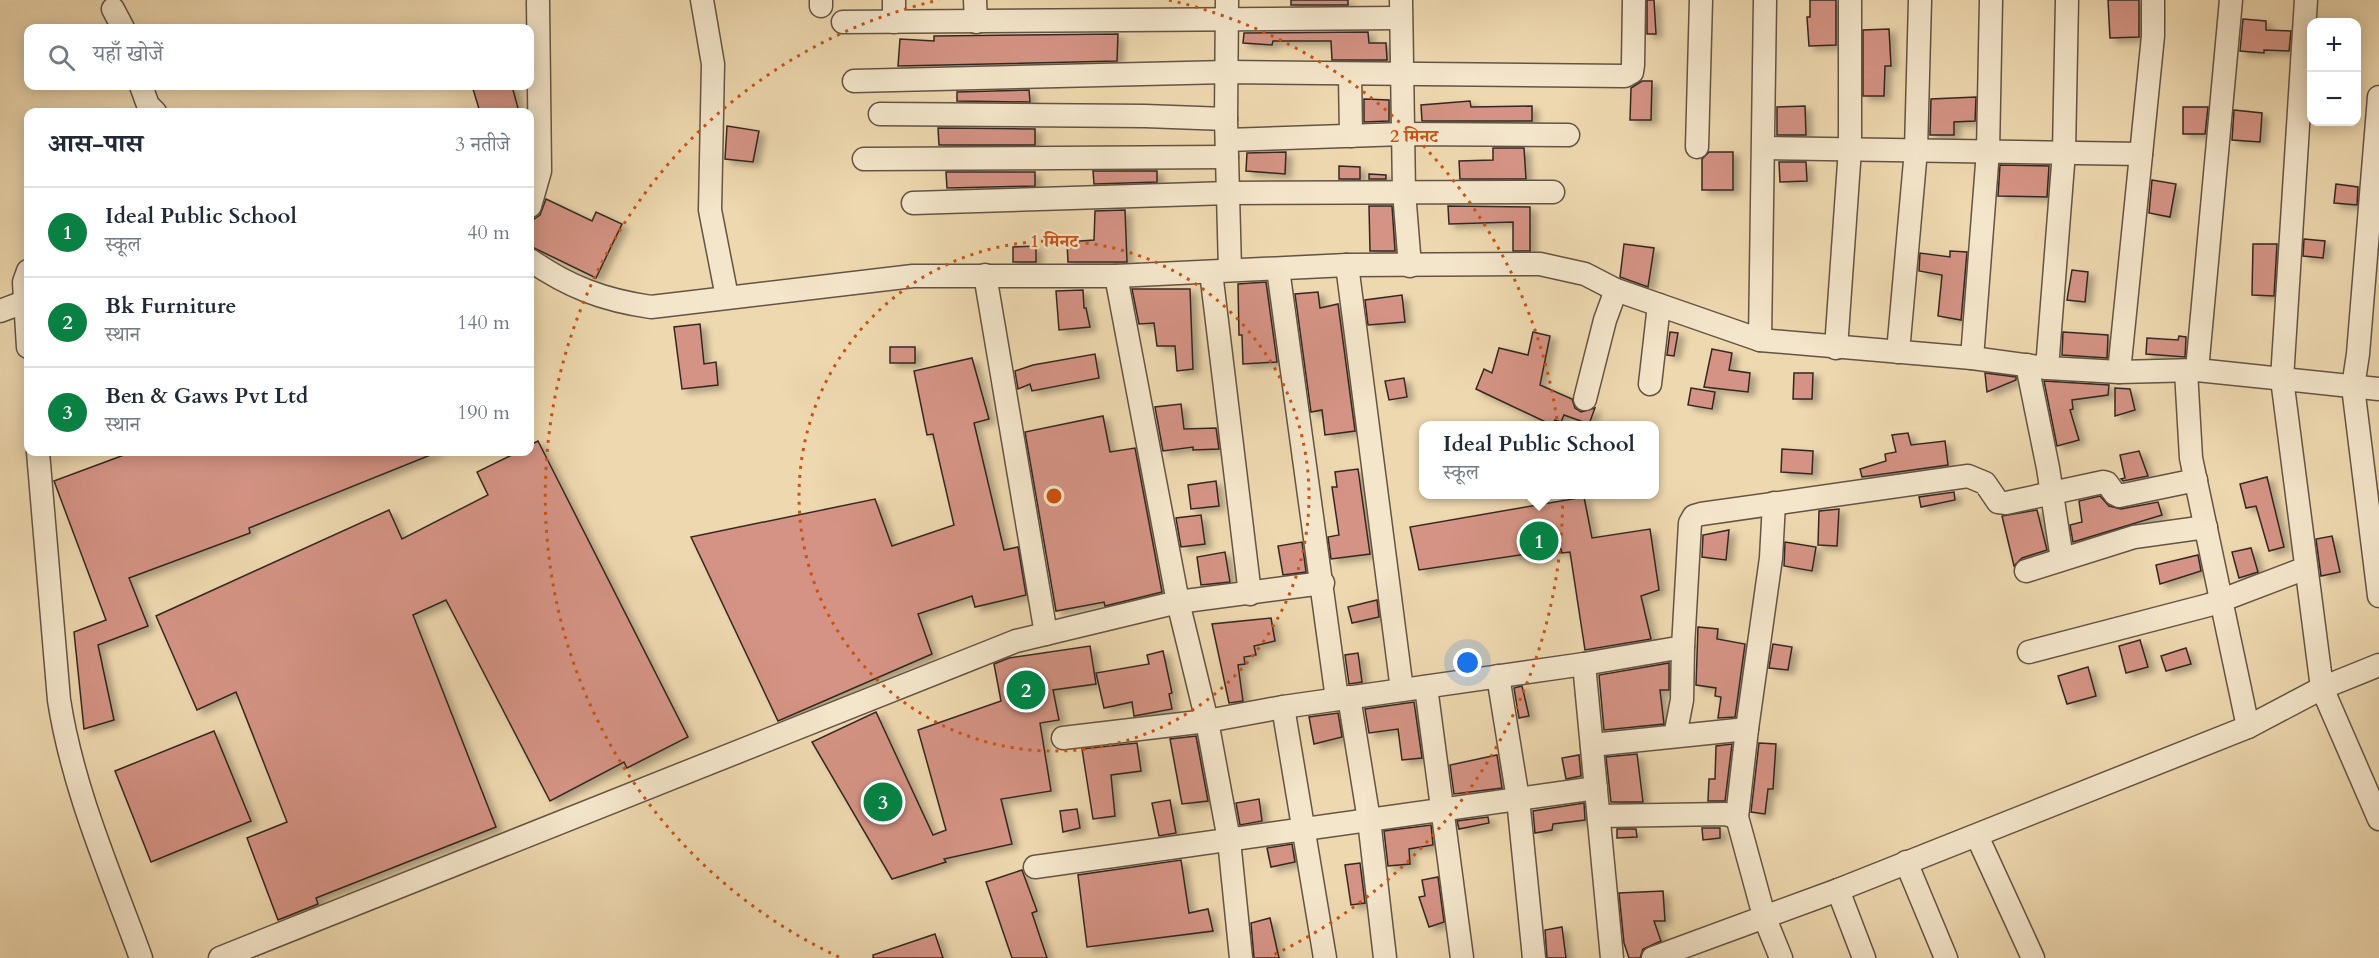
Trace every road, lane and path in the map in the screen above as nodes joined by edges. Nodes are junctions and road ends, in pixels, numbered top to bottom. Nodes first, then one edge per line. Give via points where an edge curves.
1 (702, 0) edge
2 (1634, 0) edge
3 (1701, 0) edge
4 (1765, 0) edge
5 (1850, 0) edge
6 (1920, 0) edge
7 (1991, 0) edge
8 (2067, 0) edge
9 (2153, 0) edge
10 (2231, 0) edge
11 (2306, 0) edge
12 (538, 2) dead end
13 (1400, 9) edge
14 (1227, 10) edge
15 (894, 11) edge
16 (976, 11) edge
17 (1054, 11) edge
18 (843, 22) dead end
19 (1227, 72) junction
20 (1402, 73) junction
21 (1350, 74) junction
22 (854, 81) dead end
23 (142, 90) edge
24 (2379, 97) edge
25 (151, 108) edge
26 (880, 114) dead end
27 (1404, 134) junction
28 (1568, 135) dead end
29 (1351, 136) junction
30 (1227, 139) junction
31 (1697, 147) dead end
32 (1765, 148) junction
33 (1850, 149) junction
34 (1917, 150) junction
35 (1988, 152) junction
36 (2064, 152) junction
37 (2141, 154) junction
38 (864, 159) dead end
39 (1404, 192) junction
40 (1553, 192) dead end
41 (534, 193) edge
42 (1229, 193) junction
43 (914, 203) dead end
44 (534, 262) edge
45 (1347, 265) junction
46 (1410, 266) junction
47 (1278, 269) junction
48 (1221, 271) junction
49 (985, 275) junction
50 (1116, 276) junction
51 (24, 282) edge
52 (1616, 290) junction
53 (727, 297) junction
54 (24, 302) joint
55 (1659, 305) junction
56 (0, 311) edge
57 (1760, 340) junction
58 (1836, 348) junction
59 (1898, 352) junction
60 (1972, 358) junction
61 (2037, 366) junction
62 (2192, 370) junction
63 (2119, 372) junction
64 (2282, 379) junction
65 (1650, 384) dead end
66 (2353, 387) junction
67 (2379, 389) edge
68 (1585, 399) dead end
69 (38, 456) edge
70 (2196, 480) junction
71 (2051, 493) junction
72 (1774, 504) junction
73 (2206, 527) junction
74 (2062, 560) junction
75 (2306, 568) junction
76 (2026, 571) dead end
77 (1323, 583) junction
78 (1250, 594) junction
79 (2379, 596) edge
80 (2222, 600) junction
81 (1178, 602) junction
82 (1046, 634) junction
83 (1683, 647) junction
84 (2029, 652) dead end
85 (1584, 664) junction
86 (2379, 665) edge
87 (1498, 676) junction
88 (1426, 687) junction
89 (2322, 688) junction
90 (1402, 690) junction
91 (1343, 698) junction
92 (1283, 707) junction
93 (1207, 721) junction
94 (2248, 727) junction
95 (1747, 729) junction
96 (1675, 736) junction
97 (1063, 738) dead end
98 (1592, 745) junction
99 (1596, 788) junction
100 (1518, 799) junction
101 (1440, 810) junction
102 (1599, 816) junction
103 (1737, 817) junction
104 (2379, 819) edge
105 (1370, 820) junction
106 (1302, 829) junction
107 (1977, 836) junction
108 (1229, 840) junction
109 (1906, 862) junction
110 (1035, 867) dead end
111 (1838, 891) junction
112 (1764, 916) junction
113 (141, 958) edge
114 (220, 958) edge
115 (1241, 958) edge
116 (1325, 958) edge
117 (1385, 958) edge
118 (1462, 958) edge
119 (1534, 958) edge
120 (1612, 958) edge
121 (1653, 958) edge
122 (1781, 958) edge
123 (1864, 958) edge
124 (1946, 958) edge
125 (2033, 958) edge

1 - 53 street via 713,64 710,210
2 - 20 street via 1634,65 1625,76
3 - 31 street
4 - 32 street
5 - 33 street
6 - 34 street
7 - 35 street
8 - 36 street
9 - 37 street
10 - 62 street
11 - 64 street
12 - 41 street via 540,171
13 - 14 street
13 - 20 street
14 - 17 street
14 - 19 street
15 - 16 street
15 - 18 street
16 - 17 street
19 - 21 street
19 - 22 street
19 - 30 street
20 - 21 street
20 - 27 street
21 - 29 street
23 - 25 street
24 - 66 street
26 - 30 street via 1145,116
27 - 28 street
27 - 29 street
27 - 39 street
29 - 30 street
30 - 38 street
30 - 42 street
32 - 33 street
32 - 57 street
33 - 34 street
33 - 58 street
34 - 35 street
34 - 59 street
35 - 36 street
35 - 60 street
36 - 37 street
36 - 61 street
37 - 63 street
39 - 40 street
39 - 42 street
39 - 46 street
42 - 43 street
42 - 48 street
44 - 53 street via 588,294 614,302 651,307
45 - 46 street
45 - 47 street
45 - 90 street
46 - 52 street via 1540,264 1585,274
47 - 48 street
47 - 77 street
48 - 50 street
48 - 78 street
49 - 50 street
49 - 53 street via 914,276
49 - 82 street
50 - 81 street
51 - 54 street
52 - 55 street
52 - 68 street
54 - 56 street
55 - 57 street
55 - 65 street
57 - 58 street
58 - 59 street
59 - 60 street
60 - 61 street
61 - 63 street
61 - 71 street
62 - 63 street
62 - 64 street
62 - 70 street via 2191,458
64 - 66 street
64 - 75 street
66 - 67 street
66 - 79 street
69 - 113 street via 59,700 66,740 77,783
70 - 71 street via 2120,496 2103,482
70 - 73 street
71 - 72 street via 1998,502 1985,483 1968,476
71 - 74 street
72 - 83 street via 1694,516 1690,523
72 - 95 street via 1771,558
73 - 74 street via 2134,537
73 - 80 street
74 - 76 street
75 - 80 street
75 - 89 street
77 - 78 street
77 - 91 street
78 - 81 street
80 - 84 street
80 - 94 street
81 - 82 street
81 - 93 street
82 - 114 street via 1016,641
83 - 85 street
83 - 96 street via 1682,700
85 - 87 street
85 - 98 street
86 - 89 street
87 - 88 street
87 - 100 street
88 - 90 street
88 - 101 street
89 - 94 street
89 - 104 street
90 - 91 street
91 - 92 street
91 - 105 street
92 - 93 street
92 - 106 street
93 - 97 street
93 - 108 street
94 - 107 street
95 - 96 street
95 - 103 street
96 - 98 street
98 - 99 street
99 - 100 street
99 - 102 street
100 - 101 street
100 - 119 street
101 - 105 street
101 - 118 street
102 - 103 street
102 - 120 street
103 - 112 street
105 - 106 street
105 - 117 street
106 - 108 street
106 - 116 street
107 - 109 street
107 - 125 street
108 - 110 street
108 - 115 street
109 - 111 street
109 - 124 street
111 - 112 street
111 - 123 street
112 - 121 street
112 - 122 street

